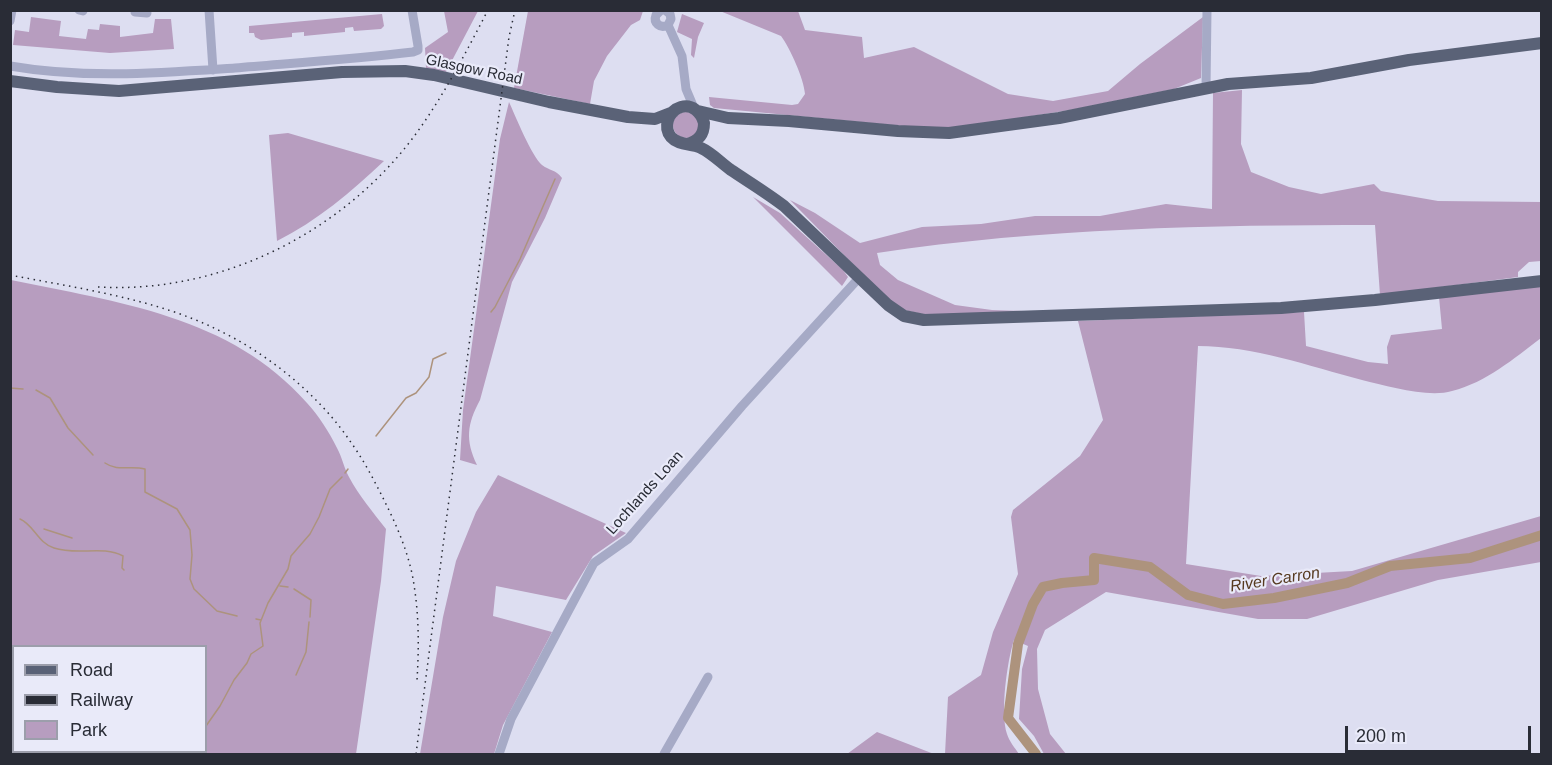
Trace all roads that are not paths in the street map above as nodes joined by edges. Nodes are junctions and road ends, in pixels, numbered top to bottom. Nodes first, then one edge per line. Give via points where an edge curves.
1 (12, 10) edge
2 (209, 10) edge
3 (411, 10) edge
4 (1207, 10) edge
5 (660, 11) edge
6 (10, 21) edge
7 (668, 25) junction
8 (1542, 43) edge
9 (10, 66) edge
10 (213, 69) junction
11 (293, 70) junction
12 (10, 81) edge
13 (1206, 88) junction
14 (686, 89) junction
15 (696, 110) junction
16 (673, 111) junction
17 (735, 118) junction
18 (646, 119) junction
19 (668, 131) junction
20 (703, 131) junction
21 (687, 144) junction
22 (718, 160) junction
23 (858, 279) junction
24 (1542, 281) edge
25 (708, 677) dead end
26 (499, 754) edge
27 (664, 754) edge

1 - 6 street
2 - 10 street
3 - 11 street, Glasgow Road via 418,50
4 - 13 street
5 - 7 street via 671,16
5 - 7 street via 655,20 657,25
7 - 14 street via 682,56
8 - 13 main road via 1409,60 1311,78
9 - 10 street, Glasgow Road via 92,75
10 - 11 street, Glasgow Road
11 - 12 main road, Glasgow Road via 118,91
11 - 18 main road, Glasgow Road via 420,73
13 - 17 main road via 1059,118 949,133
14 - 15 street
14 - 16 street
15 - 16 main road via 684,106
15 - 17 main road
15 - 20 main road via 704,119
16 - 18 main road via 660,118
16 - 19 main road
17 - 20 main road
18 - 19 main road
19 - 21 main road via 674,140
20 - 21 main road via 698,140
20 - 22 main road
21 - 22 main road
22 - 23 main road via 784,206
23 - 24 main road via 904,316 938,321 1328,305
23 - 26 street, Lochlands Loan via 628,539 594,563 511,719
25 - 27 street

